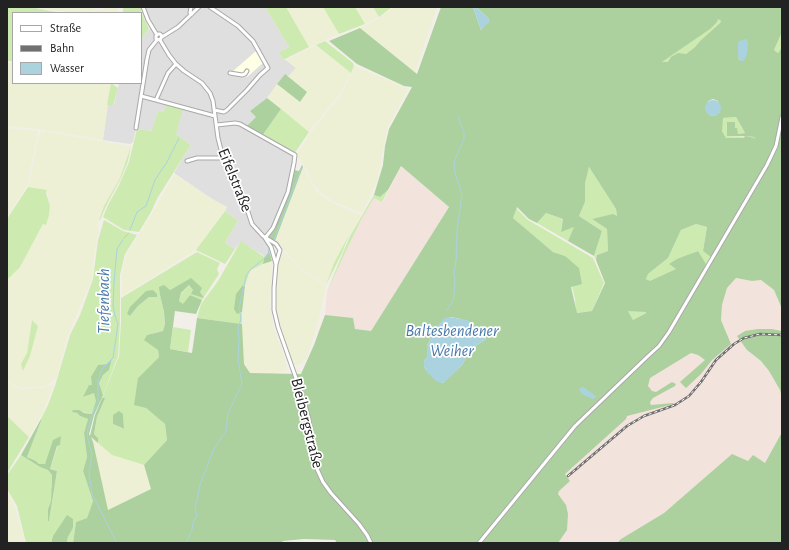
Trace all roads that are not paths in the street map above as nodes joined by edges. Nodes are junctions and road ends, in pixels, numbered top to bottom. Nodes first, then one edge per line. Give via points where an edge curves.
1 (143, 7) edge
2 (190, 7) edge
3 (199, 7) edge
4 (210, 7) edge
5 (192, 14) junction
6 (157, 35) junction
7 (160, 40) junction
8 (176, 64) junction
9 (247, 71) dead end
10 (230, 73) dead end
11 (141, 96) junction
12 (156, 100) junction
13 (214, 110) junction
14 (215, 116) junction
15 (782, 117) edge
16 (216, 125) junction
17 (136, 128) dead end
18 (223, 158) junction
19 (187, 161) dead end
20 (265, 238) junction
21 (276, 244) junction
22 (271, 247) junction
23 (274, 256) junction
24 (278, 258) junction
25 (276, 264) junction
26 (371, 543) edge
27 (478, 543) edge

1 - 6 street
2 - 5 street
3 - 5 street
4 - 13 street via 238,26 253,41 268,68 227,110
5 - 7 street
6 - 7 street
6 - 7 street via 161,34
7 - 8 street, Eifelstraße
7 - 11 street via 152,45 148,54
8 - 12 street via 168,73
8 - 13 street, Eifelstraße via 208,88
9 - 10 street via 242,75
11 - 12 street
11 - 17 street
12 - 14 street
13 - 14 street, Eifelstraße
14 - 16 street, Eifelstraße
15 - 27 street via 771,157 669,332 647,358 575,426
16 - 18 street, Eifelstraße
16 - 20 street via 240,124 295,155 288,192 273,228
18 - 19 street via 197,158
18 - 20 street, Eifelstraße via 241,191 252,224
20 - 21 street
20 - 22 street, Bleibergstraße
21 - 22 street via 272,244
21 - 24 street, Bleibergstraße via 280,250
22 - 23 street, Bleibergstraße
23 - 24 street
23 - 25 street, Bleibergstraße
24 - 25 street, Bleibergstraße
25 - 26 street, Bleibergstraße via 274,310 304,401 317,469 331,493 359,524

